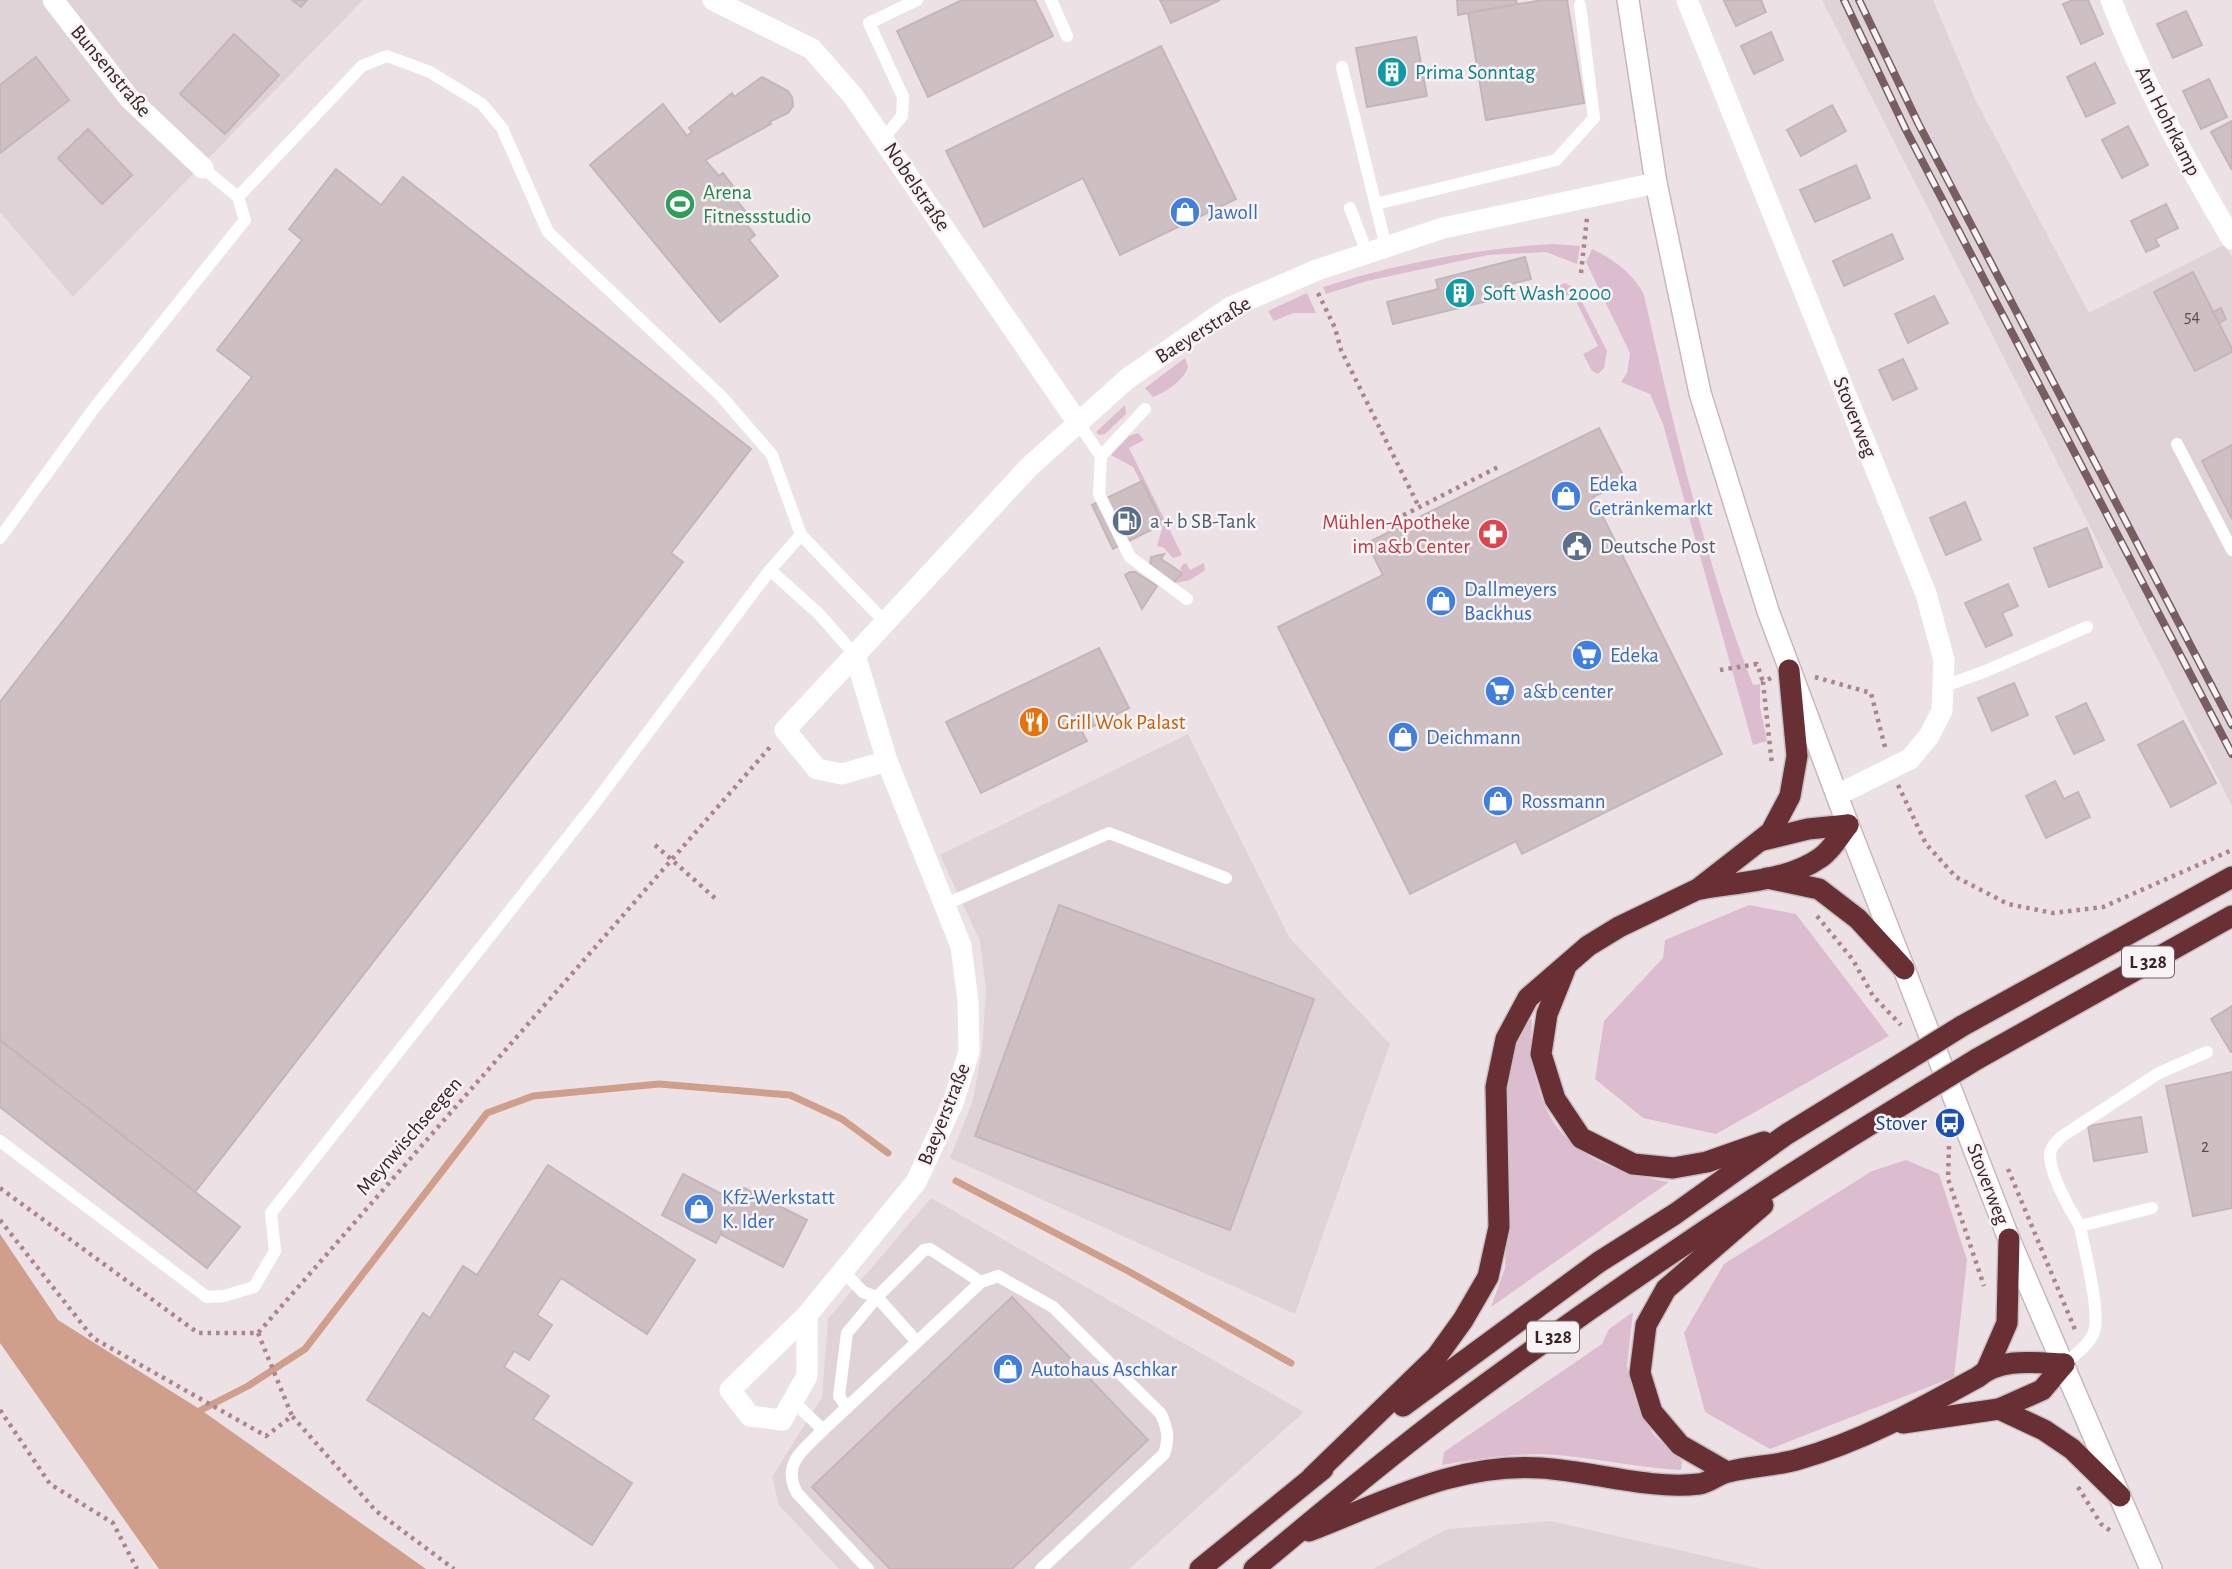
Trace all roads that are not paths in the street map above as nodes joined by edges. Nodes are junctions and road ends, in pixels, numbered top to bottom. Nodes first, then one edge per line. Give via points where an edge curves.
1 (713, 0) edge
2 (917, 0) edge
3 (1051, 0) edge
4 (1628, 0) edge
5 (1687, 0) edge
6 (2111, 0) edge
7 (62, 3) edge
8 (1580, 5) dead end
9 (1067, 36) dead end
10 (1342, 67) dead end
11 (884, 138) junction
12 (203, 169) joint
13 (1656, 183) junction
14 (238, 197) junction
15 (1376, 204) junction
16 (1350, 208) dead end
17 (2232, 239) edge
18 (1376, 250) junction
19 (1145, 409) dead end
20 (1078, 423) junction
21 (2177, 444) dead end
22 (1101, 456) junction
23 (801, 535) junction
24 (0, 538) edge
25 (2232, 550) edge
26 (771, 570) junction
27 (1187, 599) dead end
28 (885, 622) junction
29 (2087, 627) dead end
30 (855, 655) junction
31 (1789, 670) junction
32 (1942, 687) junction
33 (887, 761) junction
34 (1837, 795) junction
35 (1848, 825) junction
36 (1763, 840) junction
37 (2232, 877) edge
38 (1227, 878) dead end
39 (1767, 878) junction
40 (1698, 889) junction
41 (944, 905) junction
42 (2232, 916) edge
43 (1567, 963) junction
44 (1904, 970) junction
45 (2207, 1052) dead end
46 (1787, 1134) junction
47 (0, 1141) edge
48 (1826, 1150) junction
49 (2152, 1208) dead end
50 (2080, 1226) junction
51 (2009, 1239) junction
52 (843, 1271) junction
53 (981, 1282) junction
54 (877, 1297) junction
55 (807, 1315) junction
56 (917, 1342) junction
57 (2064, 1364) junction
58 (1987, 1369) junction
59 (793, 1401) junction
60 (848, 1408) junction
61 (1999, 1409) junction
62 (1891, 1425) junction
63 (823, 1430) junction
64 (1727, 1472) junction
65 (1312, 1477) junction
66 (2120, 1496) junction
67 (1291, 1538) junction
68 (868, 1569) edge
69 (1041, 1569) edge
70 (1200, 1569) edge
71 (1254, 1569) edge
72 (2151, 1569) edge

1 - 11 street, Nobelstraße via 812,49
2 - 11 lane via 869,23 903,97 902,116
3 - 9 lane
4 - 13 street, Stoverweg
5 - 32 street, Stoverweg via 1926,594 1944,660
6 - 17 street, Am Hohrkamp via 2193,174
7 - 12 street, Bunsenstraße via 129,99
8 - 15 lane via 1594,118 1556,160
10 - 15 lane
11 - 20 street, Nobelstraße
12 - 14 lane
13 - 18 street, Baeyerstraße via 1443,229
13 - 31 street, Stoverweg via 1700,393
14 - 23 lane via 362,66 387,56 430,72 482,104 502,128 548,232 721,396 772,455
14 - 24 lane via 245,220 95,407
15 - 18 lane
16 - 18 lane
18 - 20 street, Baeyerstraße via 1231,307 1127,379
19 - 22 lane
20 - 22 lane
20 - 28 street, Baeyerstraße via 1029,467
21 - 25 lane
22 - 27 lane via 1100,494 1130,556
23 - 26 lane
23 - 28 lane
26 - 30 lane
26 - 47 lane via 595,803 271,1213 275,1251 254,1287 207,1297
28 - 30 street, Baeyerstraße
29 - 32 lane
30 - 33 street, Baeyerstraße
30 - 33 street, Baeyerstraße via 785,730 817,769 842,774
31 - 34 street, Stoverweg
31 - 36 highway via 1797,756 1790,796
32 - 34 street, Stoverweg via 1942,711 1910,759
33 - 41 street, Baeyerstraße
34 - 35 street, Stoverweg
35 - 36 highway
35 - 39 highway via 1823,857
35 - 44 street, Stoverweg
36 - 40 highway
37 - 46 highway, L 328, bridge via 1962,1026
38 - 41 lane via 1109,833
39 - 40 highway
39 - 44 highway via 1819,889 1858,919
40 - 43 highway via 1619,927
41 - 52 street, Baeyerstraße via 961,946 969,1052 953,1103 916,1182
42 - 48 highway, L 328, bridge
43 - 46 highway via 1547,1014 1541,1054 1555,1099 1581,1138 1633,1164 1673,1168 1707,1162
43 - 65 highway via 1528,998 1506,1039 1496,1087 1499,1227 1488,1277 1437,1356
44 - 51 street, Stoverweg
45 - 50 lane via 2159,1073 2061,1136 2050,1149 2064,1197
46 - 65 highway, L 328 via 1599,1262
48 - 64 highway via 1666,1289 1646,1325 1640,1373 1652,1412 1679,1445
48 - 67 highway, L 328 via 1687,1242 1451,1410
49 - 50 lane
50 - 57 lane via 2096,1317 2094,1332
51 - 57 street, Stoverweg
51 - 58 highway via 2007,1323
52 - 54 lane via 863,1292
52 - 55 street, Baeyerstraße
53 - 54 lane via 930,1249
53 - 56 lane
53 - 69 lane via 998,1276 1053,1307 1161,1414 1168,1430 1164,1454
54 - 56 lane
54 - 60 lane via 847,1334 839,1396
55 - 59 street, Baeyerstraße via 807,1376
55 - 59 street, Baeyerstraße via 730,1391 750,1416 782,1420
56 - 60 lane
57 - 58 highway via 2018,1363
57 - 61 highway via 2042,1390
57 - 66 street, Stoverweg
58 - 62 highway
59 - 63 lane
60 - 63 lane
61 - 62 highway
61 - 66 highway via 2072,1449
62 - 64 highway via 1798,1459
63 - 68 lane via 797,1457 791,1482
64 - 67 highway via 1701,1484 1644,1482 1539,1468 1485,1470 1406,1491
65 - 70 highway, L 328
66 - 72 street, Stoverweg
67 - 71 highway, L 328

